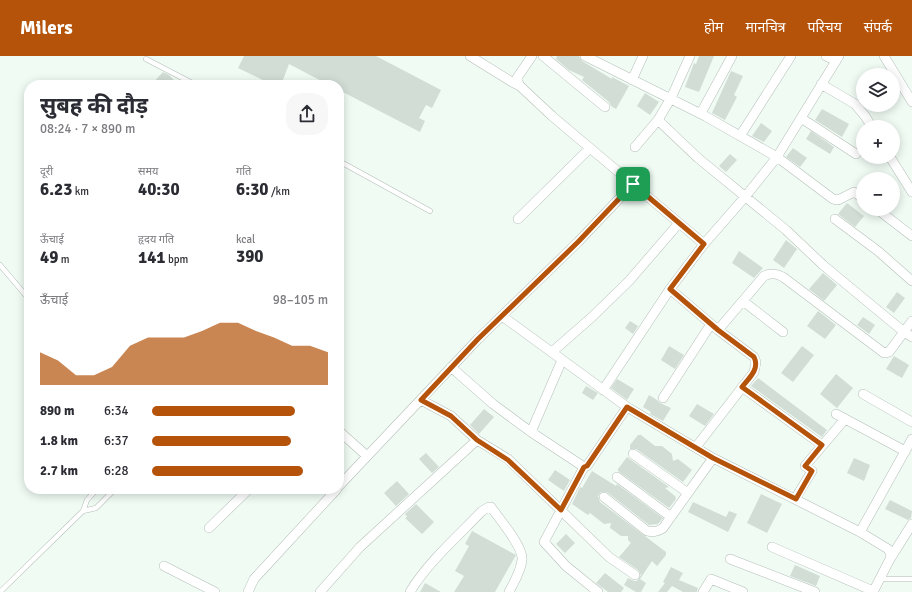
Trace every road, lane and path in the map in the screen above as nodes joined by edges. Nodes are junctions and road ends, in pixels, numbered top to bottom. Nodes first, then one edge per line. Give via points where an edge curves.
1 (470, 56) edge
2 (543, 56) edge
3 (643, 56) edge
4 (690, 56) edge
5 (732, 56) edge
6 (791, 56) edge
7 (826, 56) edge
8 (884, 56) edge
9 (529, 57) edge
10 (591, 57) edge
11 (838, 58) edge
12 (146, 59) dead end
13 (186, 80) edge
14 (632, 80) junction
15 (821, 84) junction
16 (520, 86) junction
17 (671, 98) junction
18 (912, 102) edge
19 (605, 107) dead end
20 (701, 113) junction
21 (801, 118) junction
22 (658, 120) junction
23 (868, 120) edge
24 (740, 136) junction
25 (635, 147) dead end
26 (590, 148) junction
27 (856, 154) dead end
28 (777, 157) junction
29 (344, 164) edge
30 (894, 164) edge
31 (633, 184) junction
32 (912, 192) edge
33 (856, 193) edge
34 (745, 196) junction
35 (430, 211) dead end
36 (886, 216) edge
37 (518, 219) dead end
38 (835, 219) dead end
39 (679, 223) junction
40 (912, 236) edge
41 (704, 244) junction
42 (0, 265) edge
43 (912, 281) edge
44 (670, 289) junction
45 (24, 293) edge
46 (742, 301) junction
47 (502, 316) junction
48 (912, 321) edge
49 (714, 327) junction
50 (783, 332) dead end
51 (908, 334) edge
52 (552, 352) junction
53 (562, 360) junction
54 (451, 367) junction
55 (742, 387) junction
56 (603, 390) junction
57 (863, 394) dead end
58 (663, 398) dead end
59 (421, 400) junction
60 (627, 407) junction
61 (836, 414) dead end
62 (845, 419) junction
63 (912, 422) edge
64 (531, 432) junction
65 (344, 435) edge
66 (912, 439) edge
67 (477, 440) junction
68 (822, 445) junction
69 (696, 447) junction
70 (905, 451) junction
71 (633, 454) dead end
72 (367, 456) junction
73 (713, 458) junction
74 (584, 467) junction
75 (617, 477) dead end
76 (344, 481) edge
77 (688, 493) junction
78 (92, 494) edge
79 (110, 494) edge
80 (244, 494) edge
81 (328, 494) edge
82 (604, 497) dead end
83 (796, 499) junction
84 (561, 510) junction
85 (83, 511) junction
86 (671, 518) junction
87 (911, 527) edge
88 (209, 528) dead end
89 (860, 532) junction
90 (772, 547) dead end
91 (730, 559) dead end
92 (890, 559) junction
93 (164, 566) dead end
94 (635, 575) dead end
95 (879, 579) junction
96 (912, 579) edge
97 (873, 591) edge
98 (0, 592) edge
99 (215, 592) edge
100 (248, 592) edge
101 (320, 592) edge
102 (410, 592) edge
103 (509, 592) edge
104 (598, 592) edge
105 (703, 592) edge
106 (743, 592) edge
107 (815, 592) edge

1 - 16 street
2 - 19 street
3 - 14 street
4 - 17 street
5 - 20 street
6 - 24 street
7 - 11 street
8 - 18 street
9 - 16 street via 517,78
10 - 14 street
11 - 15 street
12 - 13 lane
14 - 17 street
15 - 21 street
15 - 23 street via 855,104
16 - 26 street
17 - 20 street
17 - 22 street
20 - 24 street
21 - 27 street
21 - 28 street
22 - 25 street
22 - 34 street via 698,158
24 - 28 street
26 - 31 street
26 - 37 street
28 - 33 street via 833,199 838,200
28 - 34 street
29 - 35 lane
30 - 32 street
31 - 39 street
31 - 47 street
34 - 41 street
34 - 51 street
36 - 40 street
38 - 43 street via 878,251
39 - 41 street
39 - 52 street via 629,281
41 - 44 street
42 - 45 lane
44 - 49 street
44 - 56 street
46 - 49 street
46 - 50 street
46 - 51 street via 764,276 777,274 884,353
47 - 52 street
47 - 54 street
48 - 51 street
49 - 55 street via 754,357 754,372
49 - 58 street
52 - 53 street
53 - 56 street
53 - 64 street
54 - 59 street
54 - 64 street via 492,404
55 - 68 street
55 - 69 street
56 - 60 street
57 - 63 street
59 - 67 street via 451,416
59 - 72 street
60 - 69 street
60 - 74 street
61 - 62 street
62 - 68 street
62 - 70 street
64 - 74 street
65 - 72 street
66 - 70 street
67 - 84 street via 508,460
67 - 101 street via 360,547
68 - 83 street via 805,466 812,471
69 - 73 street
70 - 89 street
71 - 77 street
72 - 76 street
73 - 77 street
73 - 83 street
74 - 84 street
75 - 86 street
77 - 86 street
78 - 85 lane
79 - 85 lane via 96,508
80 - 88 street
81 - 100 street via 254,579
82 - 86 street via 647,531 653,532 663,528
83 - 89 street
84 - 94 street via 609,557
84 - 104 street via 544,542 566,566
85 - 98 lane
87 - 92 street
89 - 92 street via 888,549
90 - 97 street
91 - 107 street
92 - 95 street
93 - 99 street
95 - 96 lane
95 - 97 street
102 - 103 street via 443,551 482,511 491,507 522,555 520,568
105 - 106 street via 713,579

